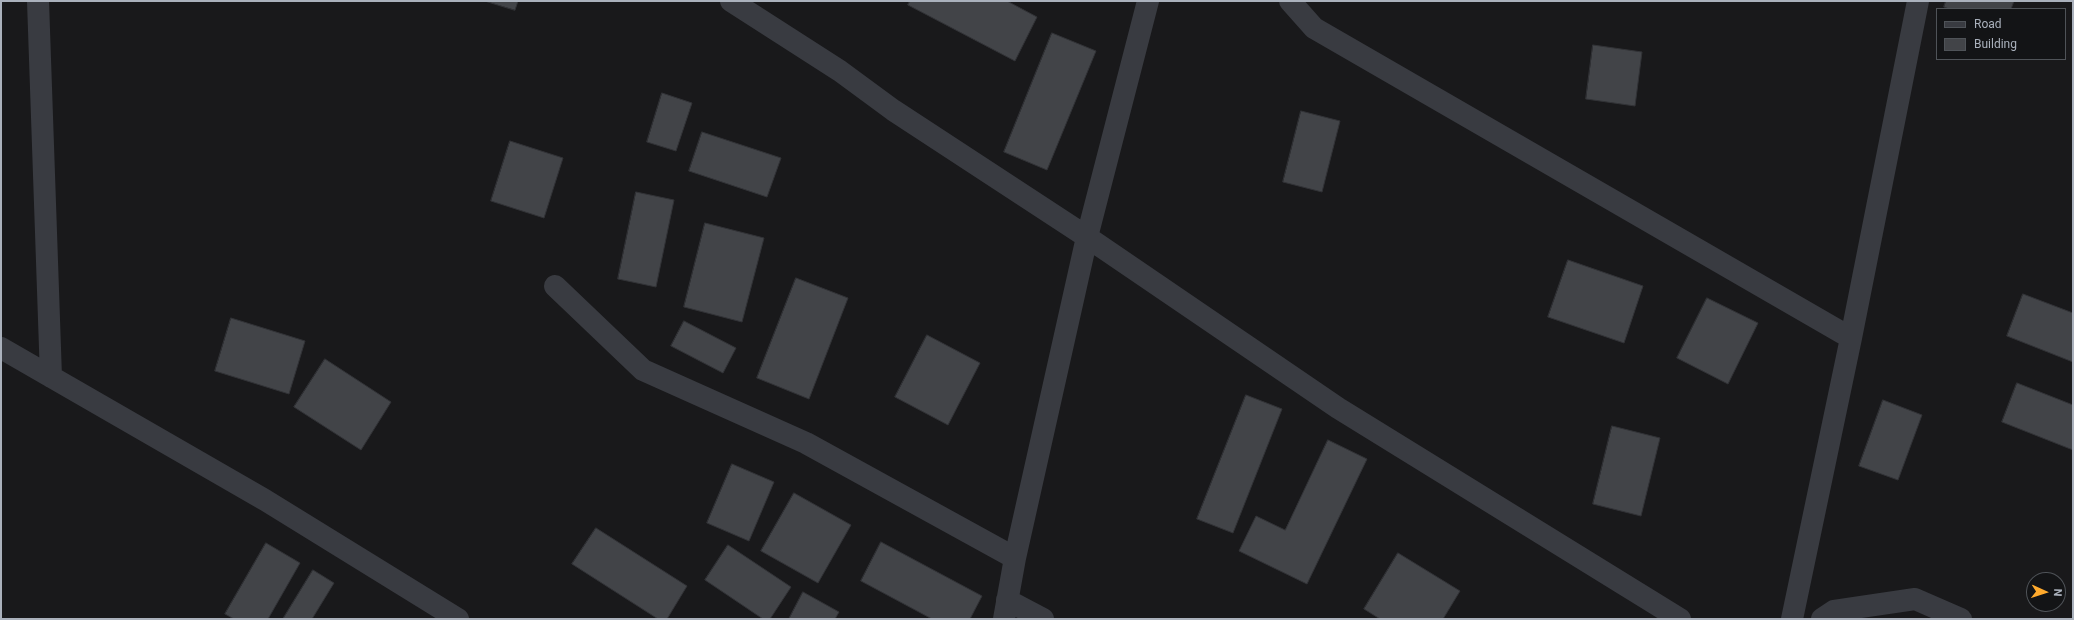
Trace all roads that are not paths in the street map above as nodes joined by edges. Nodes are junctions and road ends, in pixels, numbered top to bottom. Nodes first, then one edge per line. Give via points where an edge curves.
1 (38, 1) edge
2 (731, 1) edge
3 (1148, 1) edge
4 (1290, 1) edge
5 (1918, 1) edge
6 (1087, 237) junction
7 (555, 286) dead end
8 (1851, 338) junction
9 (1, 348) edge
10 (51, 377) junction
11 (1015, 558) junction
12 (1006, 609) edge
13 (458, 619) edge
14 (1043, 619) edge
15 (1680, 619) edge
16 (1792, 619) edge
17 (1822, 619) edge
18 (1961, 619) edge

1 - 10 street
2 - 6 street
3 - 6 street
4 - 8 street via 1314,28
5 - 8 street
6 - 11 street
6 - 15 street via 1338,408
7 - 11 street via 643,370 806,443
8 - 16 street
9 - 10 street
10 - 13 street via 265,500
11 - 12 street
12 - 14 street
17 - 18 street via 1834,612 1915,599

